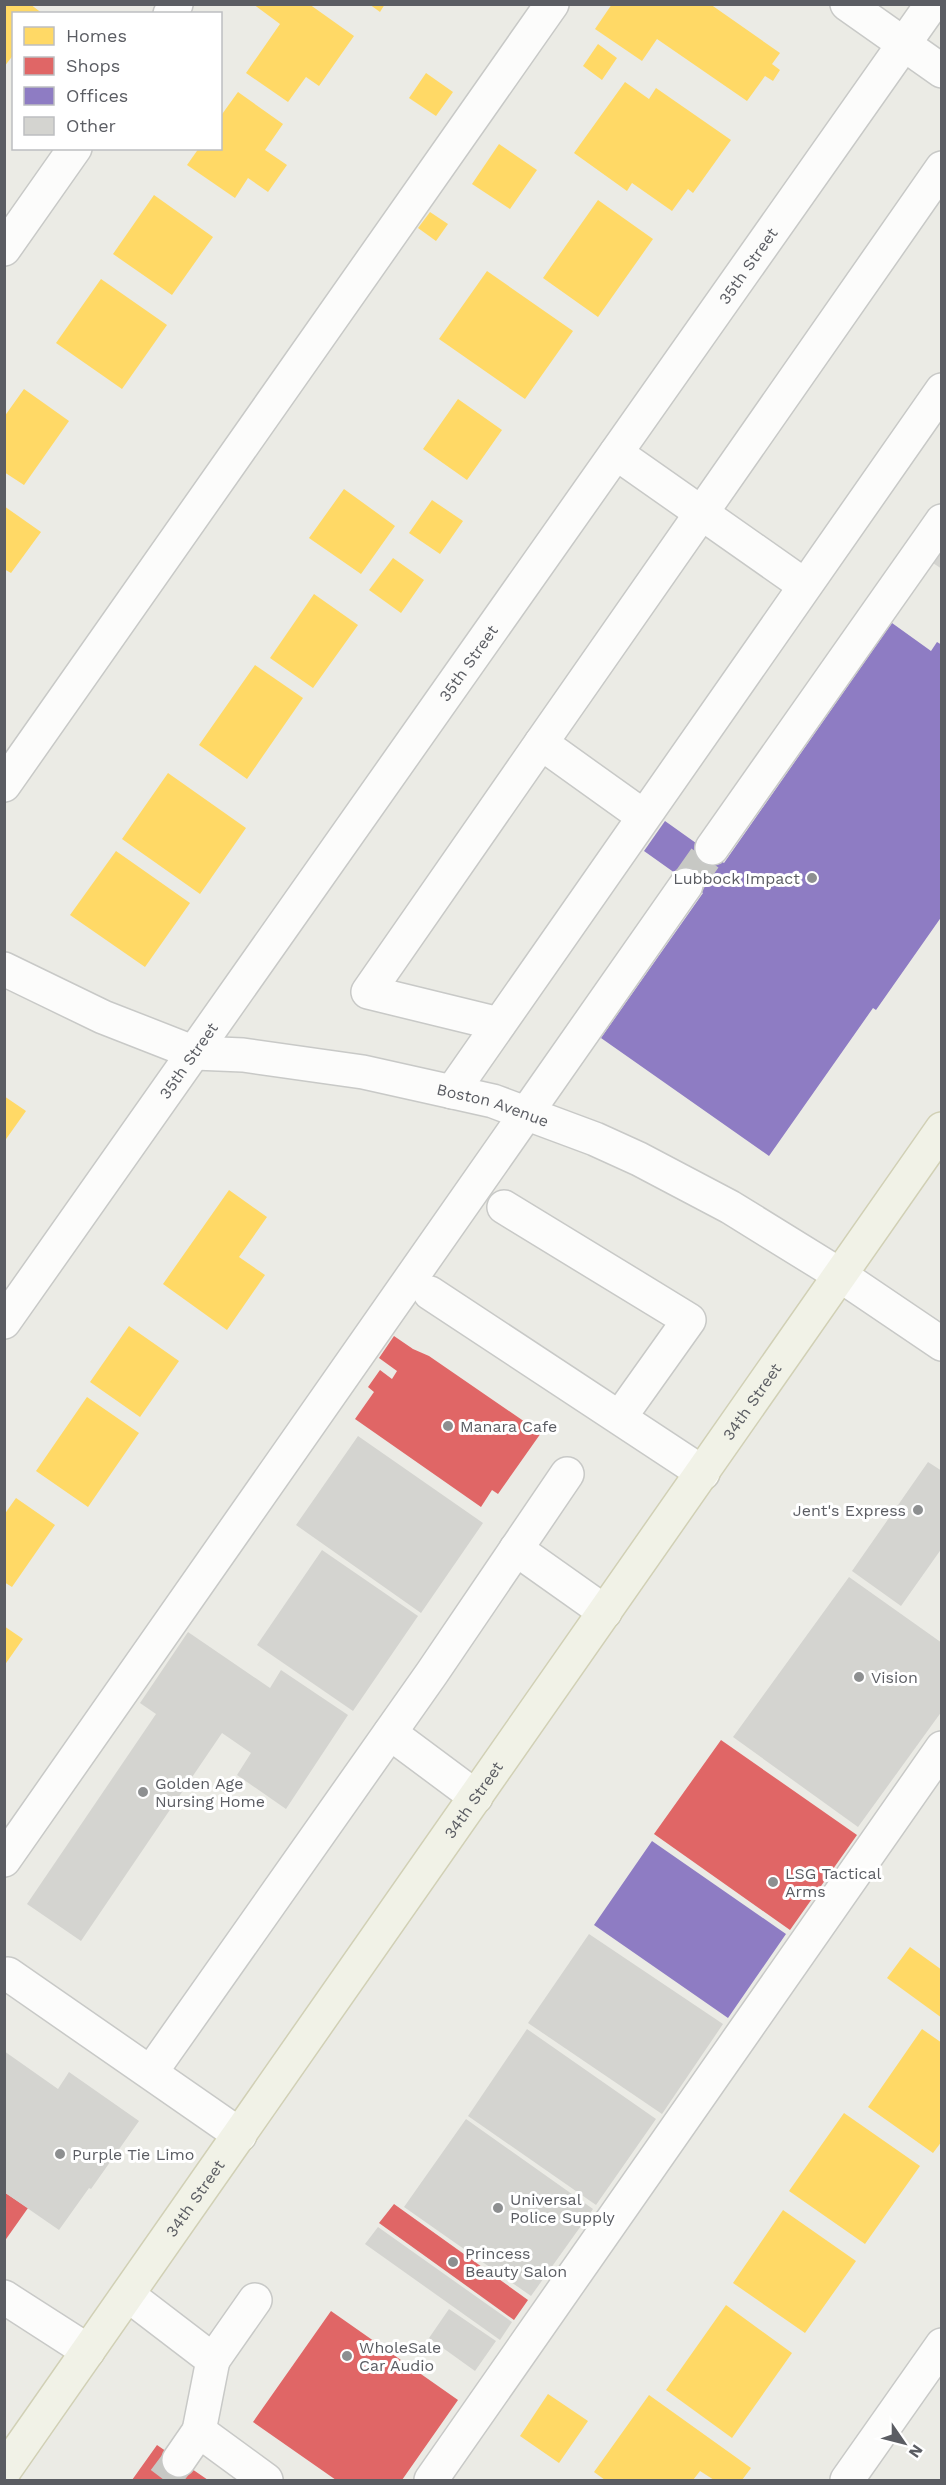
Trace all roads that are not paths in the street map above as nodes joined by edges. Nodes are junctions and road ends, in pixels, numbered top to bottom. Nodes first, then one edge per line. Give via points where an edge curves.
1 (552, 4) edge
2 (847, 4) edge
3 (932, 4) edge
4 (904, 44) junction
5 (942, 71) edge
6 (74, 150) edge
7 (942, 168) edge
8 (4, 249) edge
9 (942, 390) edge
10 (616, 453) junction
11 (702, 513) junction
12 (942, 521) edge
13 (804, 585) junction
14 (541, 743) junction
15 (4, 785) edge
16 (643, 816) junction
17 (712, 848) tunnel mouth
18 (686, 885) tunnel mouth
19 (4, 969) edge
20 (500, 1024) junction
21 (195, 1053) junction
22 (452, 1092) junction
23 (527, 1112) junction
24 (942, 1129) edge
25 (504, 1207) dead end
26 (840, 1275) junction
27 (430, 1293) dead end
28 (4, 1323) edge
29 (942, 1344) edge
30 (620, 1416) junction
31 (702, 1473) junction
32 (567, 1474) dead end
33 (516, 1549) junction
34 (605, 1612) junction
35 (390, 1733) junction
36 (942, 1748) edge
37 (476, 1797) junction
38 (4, 1860) edge
39 (8, 1974) dead end
40 (150, 2072) junction
41 (240, 2135) junction
42 (128, 2295) junction
43 (4, 2297) edge
44 (255, 2300) dead end
45 (942, 2345) edge
46 (88, 2351) junction
47 (213, 2360) junction
48 (200, 2431) junction
49 (179, 2460) tunnel mouth
50 (4, 2471) edge
51 (266, 2481) edge
52 (431, 2481) edge
53 (847, 2481) edge

1 - 15 street
2 - 4 street
3 - 4 street, 35th Street
4 - 5 street
4 - 10 street, 35th Street
6 - 8 street
7 - 11 street
9 - 13 street
10 - 11 street
10 - 21 street, 35th Street
11 - 13 street
11 - 14 street
12 - 17 street
13 - 16 street
14 - 16 street
14 - 20 street via 368,992
16 - 20 street
18 - 23 street
19 - 21 street, Boston Avenue via 103,1017
20 - 22 street
21 - 22 street, Boston Avenue via 243,1055 363,1072
21 - 28 street, 35th Street
22 - 23 street, Boston Avenue
23 - 26 street, Boston Avenue via 680,1179
23 - 38 street
24 - 26 main road, 34th Street
25 - 30 street via 689,1320
26 - 29 street, Boston Avenue
26 - 31 main road, 34th Street
27 - 30 street
30 - 31 street
31 - 34 main road, 34th Street
32 - 33 street
33 - 34 street
33 - 35 street
34 - 37 main road, 34th Street
35 - 37 street
35 - 40 street
36 - 52 street
37 - 41 main road, 34th Street
39 - 40 street
40 - 41 street
41 - 42 main road, 34th Street
42 - 46 main road, 34th Street
42 - 47 street
43 - 46 street
44 - 47 street
45 - 53 street
46 - 50 main road, 34th Street
47 - 48 street
48 - 49 street
48 - 51 street

